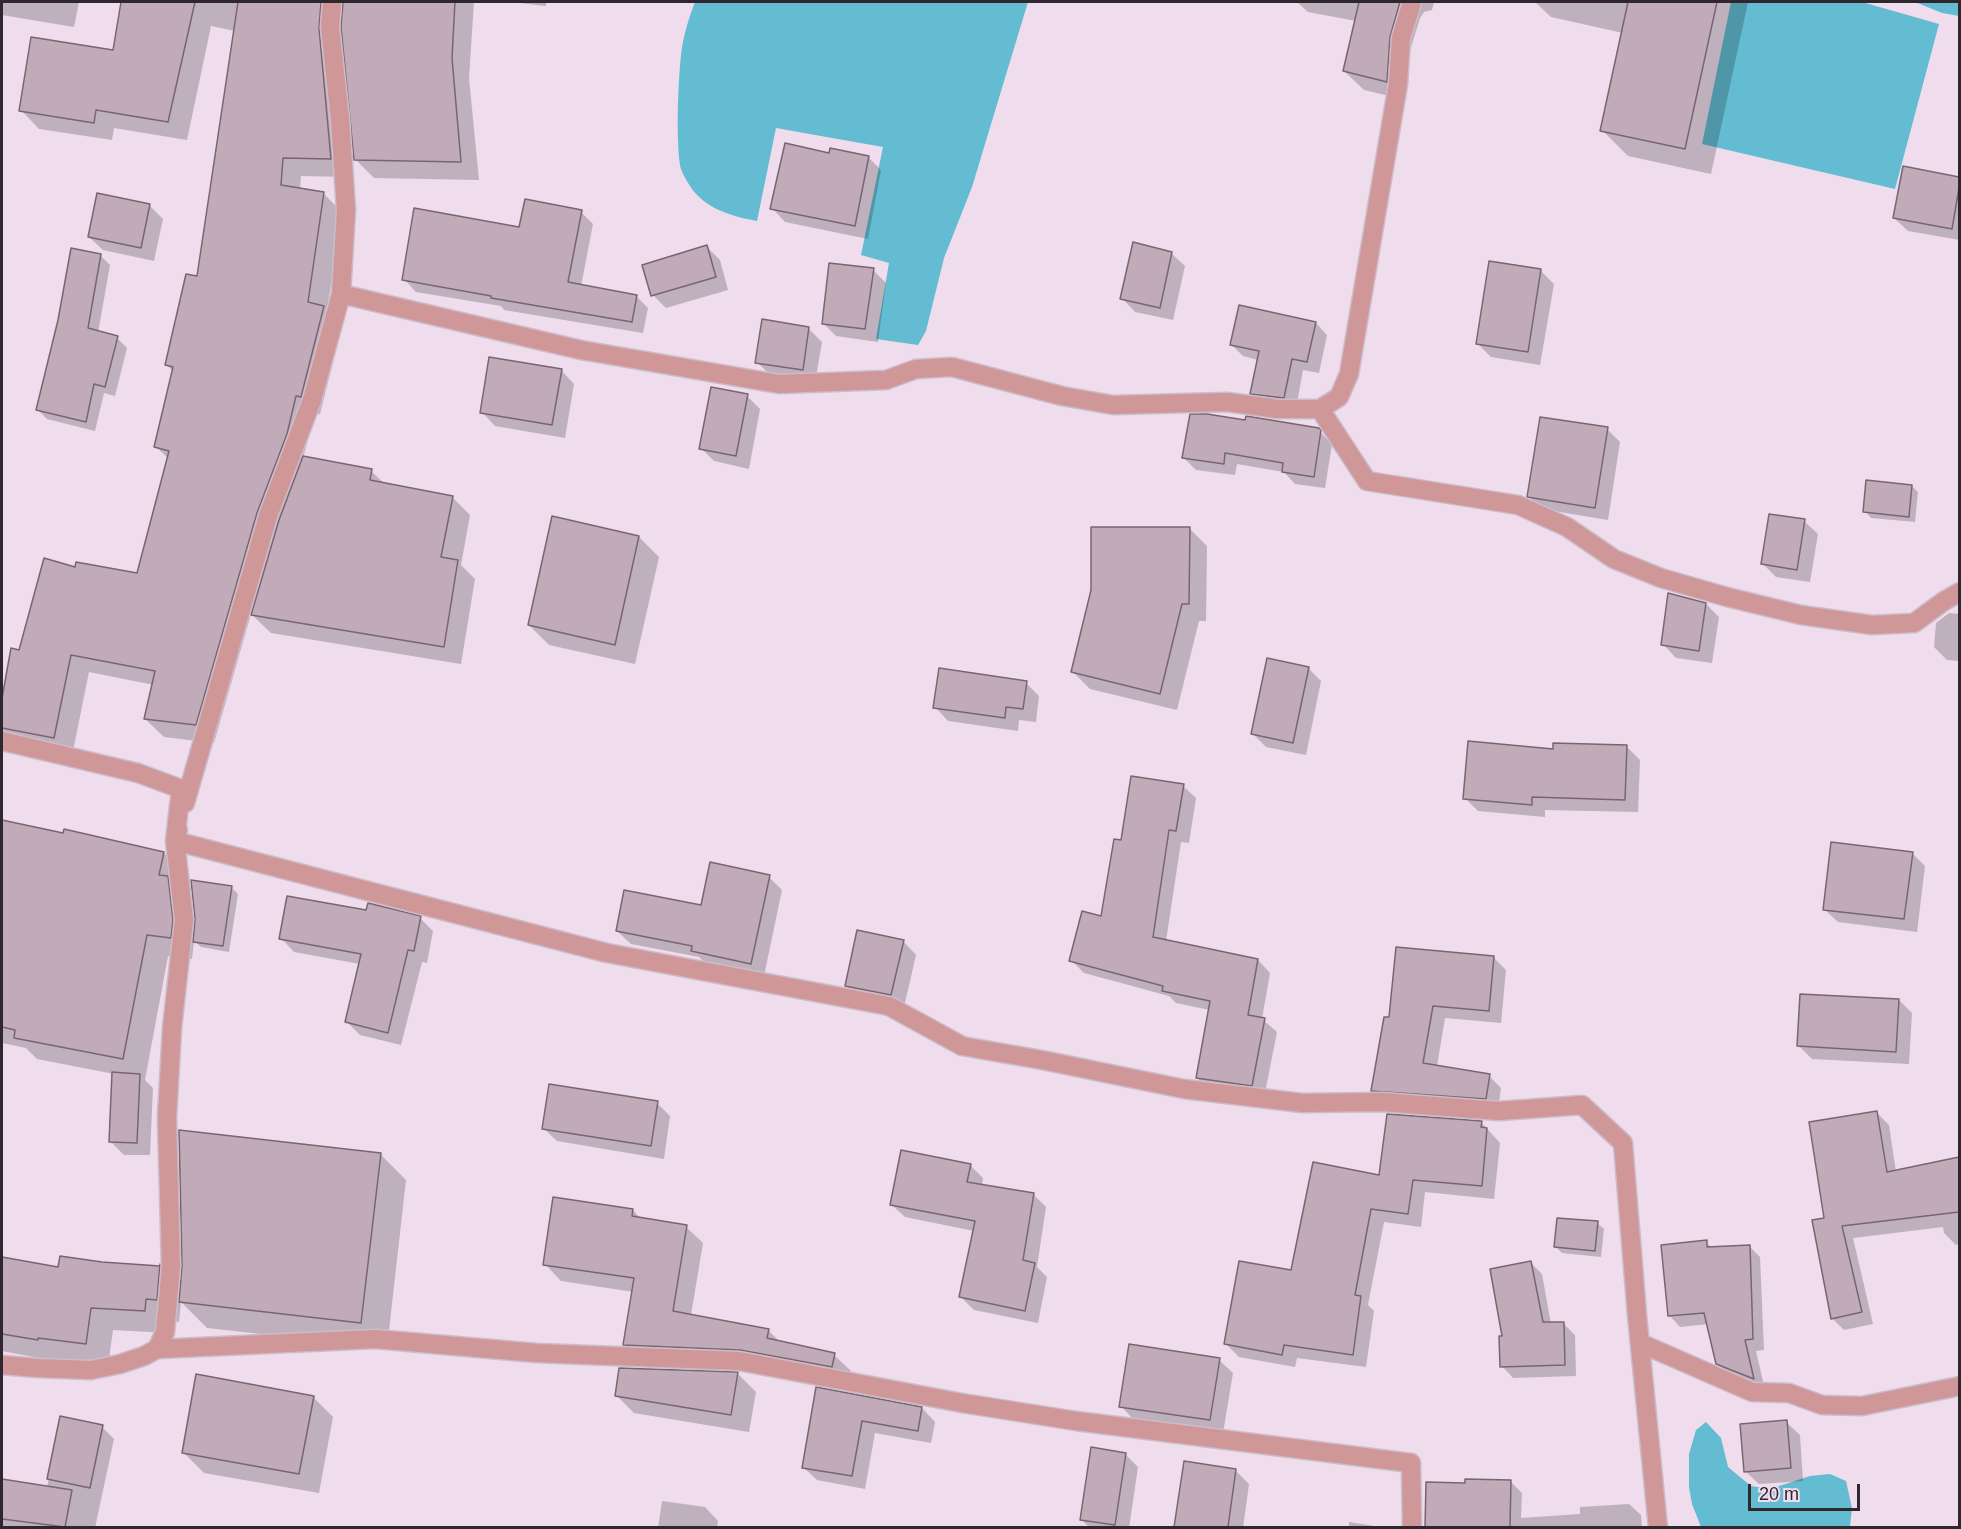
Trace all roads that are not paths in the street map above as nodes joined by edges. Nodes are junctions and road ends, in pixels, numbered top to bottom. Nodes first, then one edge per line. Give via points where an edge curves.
1 (332, 2) edge
2 (1412, 2) edge
3 (341, 294) junction
4 (1320, 409) junction
5 (1959, 592) edge
6 (2, 741) edge
7 (175, 841) junction
8 (1640, 1343) junction
9 (157, 1349) junction
10 (2, 1365) edge
11 (1959, 1386) edge
12 (1412, 1527) edge
13 (1659, 1527) edge

1 - 3 street via 330,27 346,210
2 - 4 street via 1401,39 1398,84 1350,374 1339,397
3 - 4 street via 581,350 779,384 886,380 916,369 952,367 1113,405 1227,402 1278,409
3 - 7 street via 312,399 268,516
4 - 5 street via 1367,482 1518,505 1567,527 1614,559 1661,578 1727,597 1802,615 1872,625 1914,623
6 - 7 street via 138,772 181,789
7 - 8 street via 607,953 889,1005 962,1046 1184,1089 1302,1103 1382,1102 1499,1111 1582,1105 1623,1143
7 - 9 street via 184,920 167,1117 171,1266 165,1332
8 - 11 street via 1752,1392 1789,1393 1822,1405 1862,1406
8 - 13 street
9 - 10 street via 120,1364 91,1370
9 - 12 street via 375,1339 537,1353 739,1361 1076,1421 1411,1463

